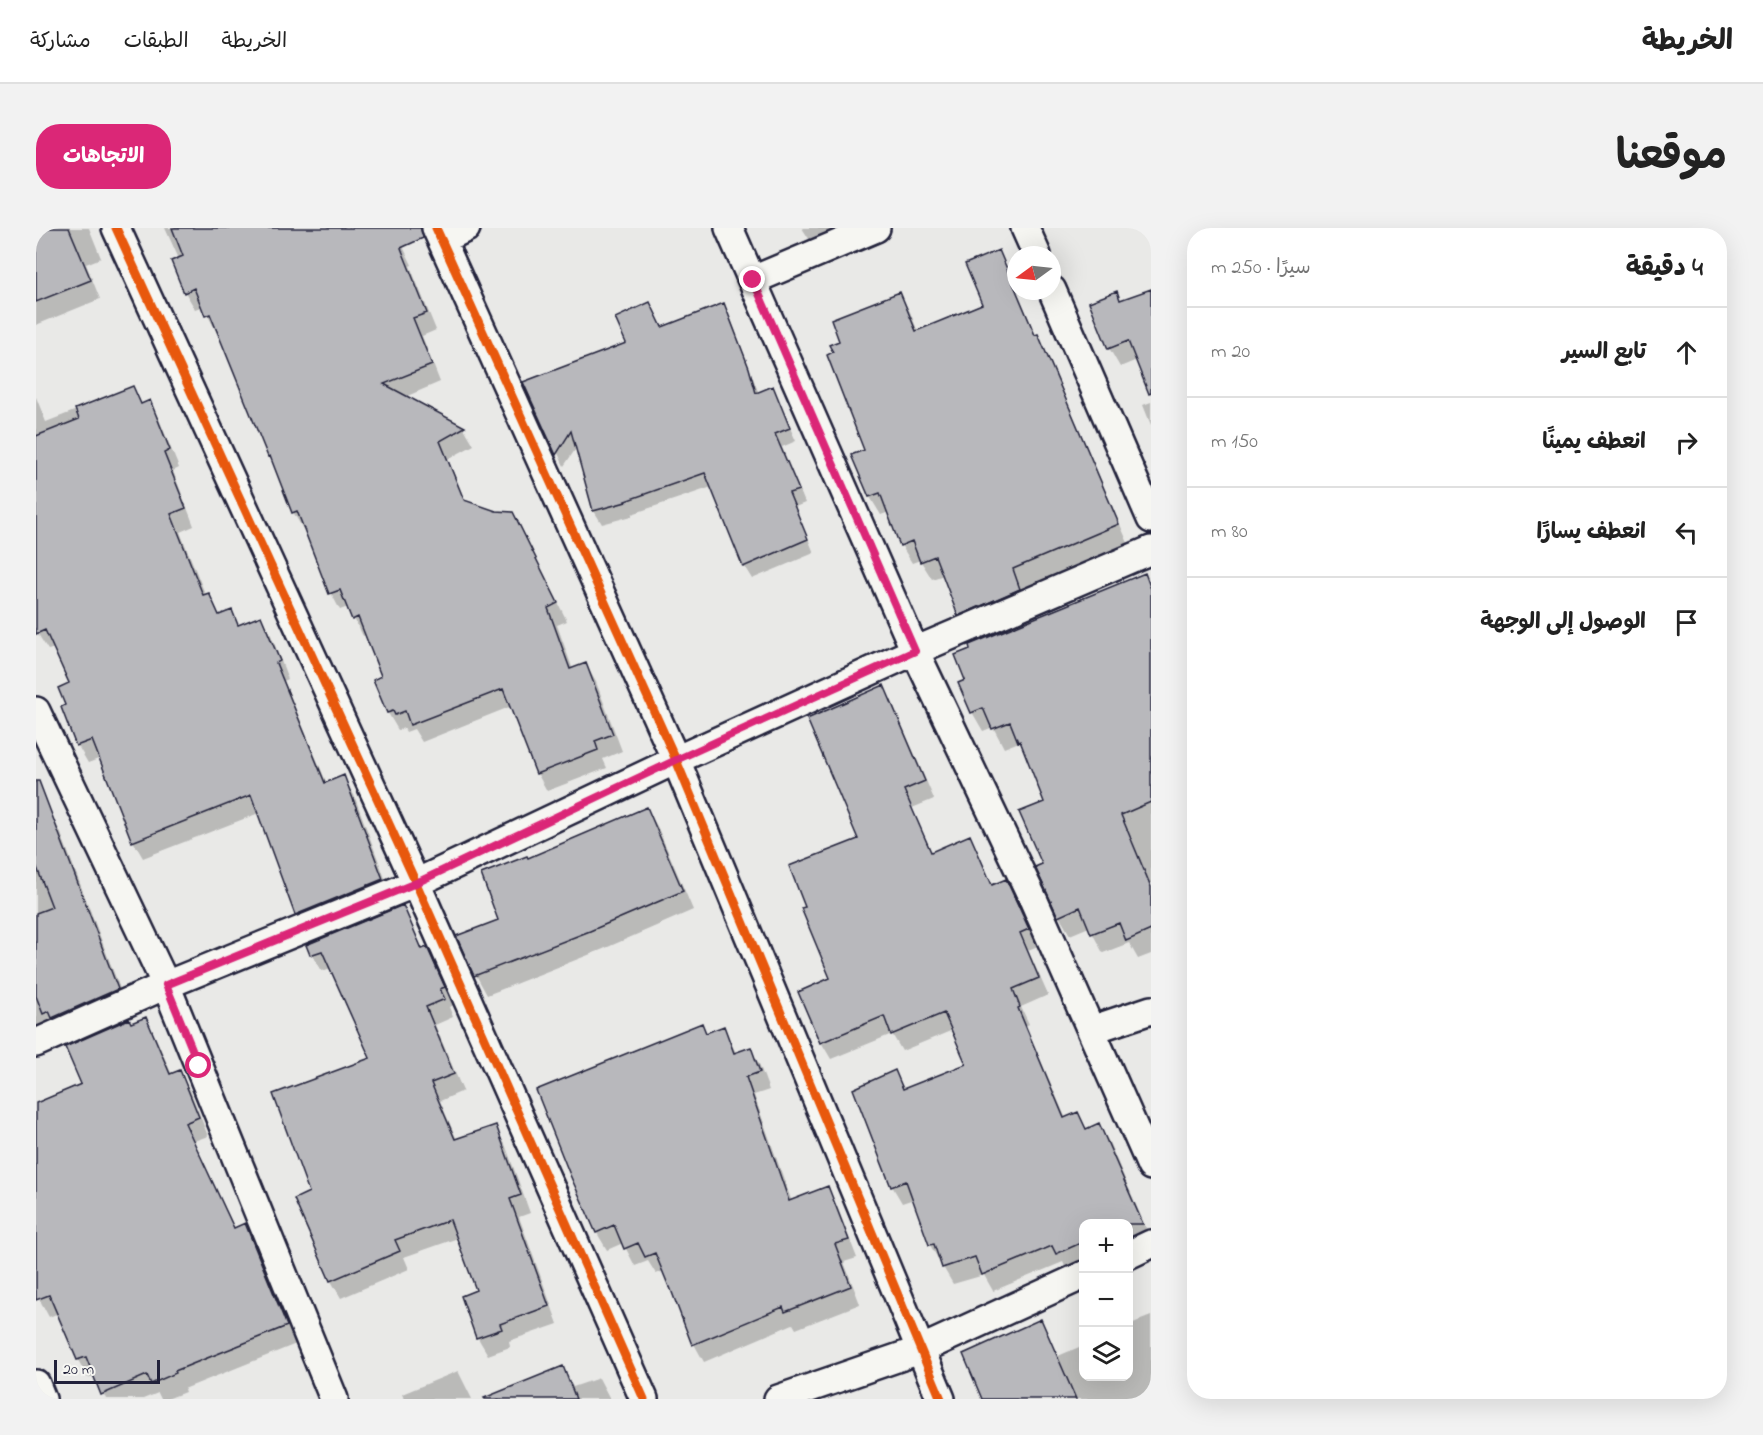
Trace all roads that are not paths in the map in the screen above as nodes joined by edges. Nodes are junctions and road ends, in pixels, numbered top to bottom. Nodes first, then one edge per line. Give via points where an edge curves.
1 (116, 228) edge
2 (466, 228) edge
3 (729, 228) edge
4 (876, 228) edge
5 (1025, 228) edge
6 (439, 234) edge
7 (1033, 246) edge
8 (753, 280) junction
9 (1056, 300) edge
10 (1151, 519) edge
11 (1151, 550) edge
12 (915, 651) junction
13 (36, 711) edge
14 (676, 760) junction
15 (416, 883) junction
16 (166, 985) junction
17 (1151, 1010) edge
18 (1091, 1030) junction
19 (36, 1043) edge
20 (1151, 1166) edge
21 (1151, 1244) edge
22 (1133, 1253) edge
23 (1079, 1277) edge
24 (920, 1350) junction
25 (36, 1384) edge
26 (42, 1399) edge
27 (333, 1399) edge
28 (644, 1399) edge
29 (778, 1399) edge
30 (941, 1399) edge

1 - 15 street
2 - 6 street
3 - 8 street
4 - 8 street
5 - 7 street
6 - 14 street
8 - 12 street
9 - 10 street
11 - 12 street
12 - 14 street
12 - 18 street
13 - 16 street
14 - 15 street
14 - 24 street
15 - 16 street
15 - 28 street
16 - 19 street
16 - 27 street
17 - 18 street
18 - 20 street
21 - 22 street
23 - 24 street
24 - 29 street
24 - 30 street
25 - 26 street

